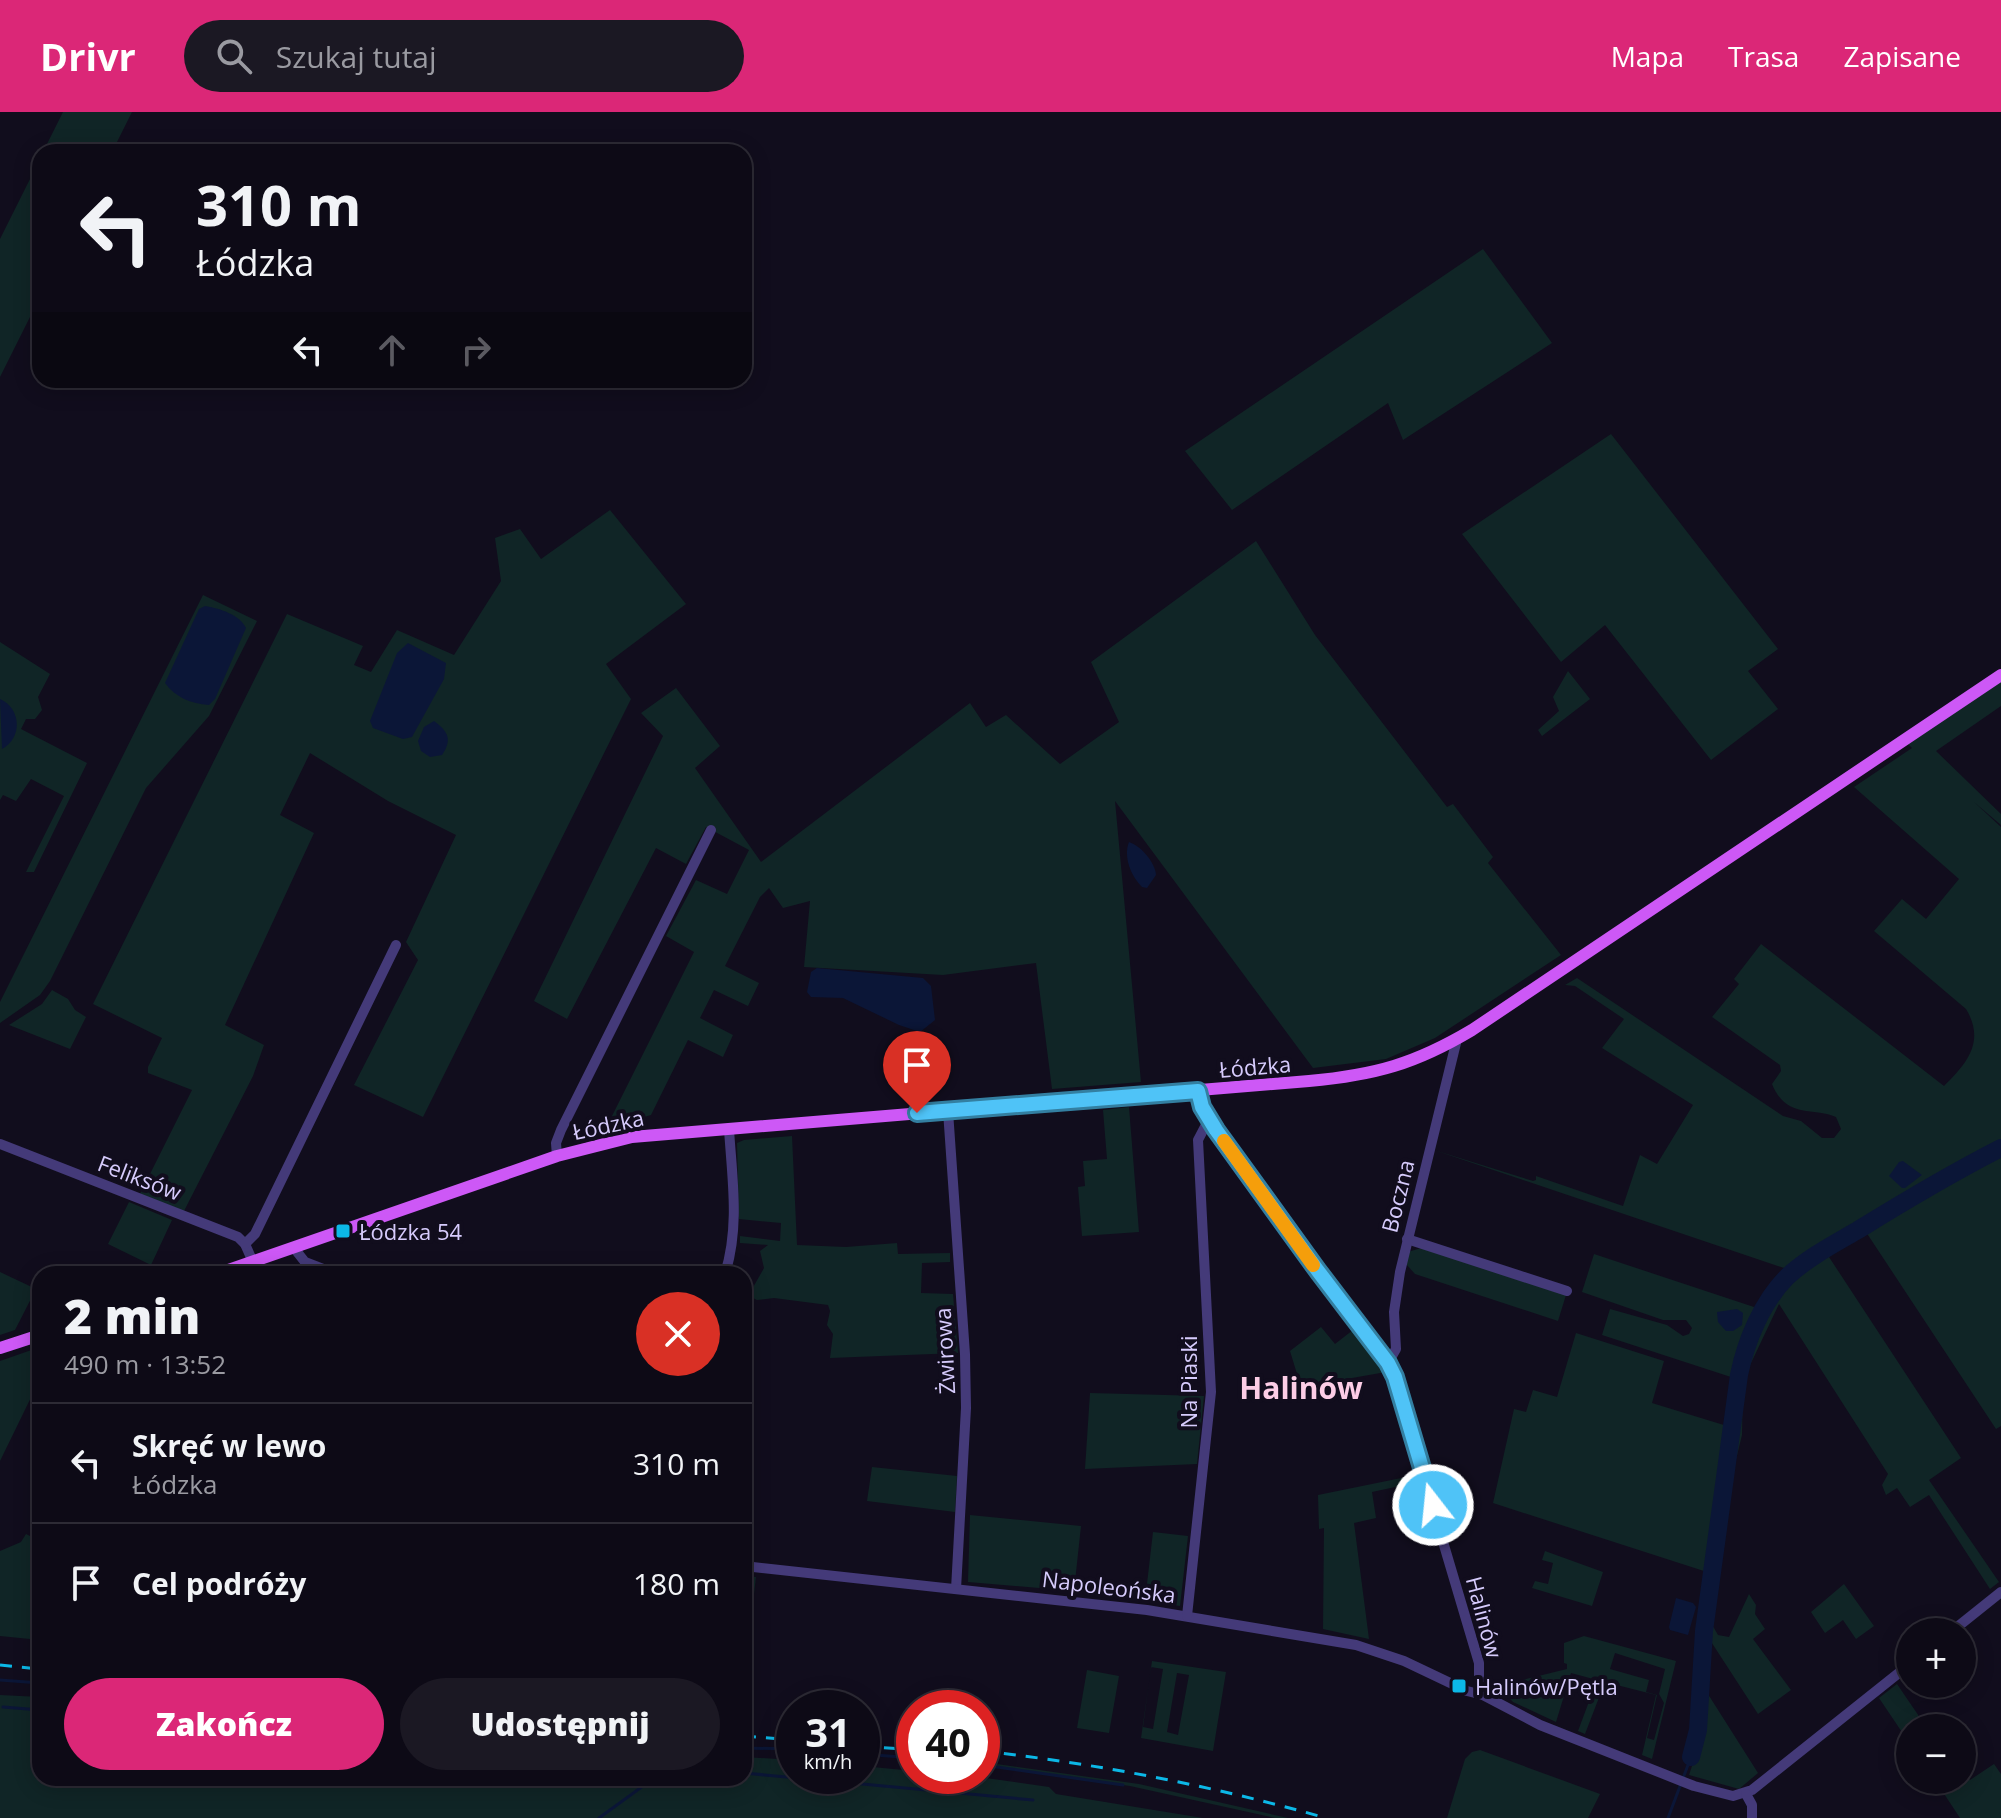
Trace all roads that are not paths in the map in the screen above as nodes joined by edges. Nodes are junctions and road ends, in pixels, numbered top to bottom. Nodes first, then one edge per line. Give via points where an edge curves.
1 (2001, 675) edge
2 (711, 830) dead end
3 (396, 945) dead end
4 (1457, 1039) junction
5 (1198, 1091) junction
6 (948, 1111) junction
7 (1209, 1119) junction
8 (729, 1129) junction
9 (1216, 1130) junction
10 (0, 1144) edge
11 (1198, 1148) junction
12 (557, 1156) junction
13 (1407, 1239) junction
14 (245, 1244) junction
15 (294, 1248) junction
16 (253, 1262) junction
17 (241, 1266) edge
18 (315, 1266) edge
19 (727, 1266) edge
20 (1567, 1291) dead end
21 (32, 1338) edge
22 (0, 1348) edge
23 (1388, 1363) junction
24 (752, 1567) edge
25 (956, 1589) junction
26 (2001, 1592) edge
27 (1187, 1616) junction
28 (1968, 1618) edge
29 (1896, 1675) edge
30 (1479, 1681) junction
31 (1459, 1686) junction
32 (1483, 1695) junction
33 (1746, 1794) junction
34 (1752, 1818) edge

1 - 4 main road, Łódzka
2 - 12 street via 558,1137
3 - 14 street via 255,1234
4 - 5 main road, Łódzka via 1414,1061 1371,1074
4 - 13 street, Boczna
5 - 6 main road, Łódzka
5 - 7 street, Halinów
6 - 8 main road, Łódzka
6 - 25 street, Żwirowa via 966,1394
7 - 9 street, Halinów
7 - 11 street, Na Piaski
8 - 12 main road, Łódzka via 632,1137
8 - 19 street via 734,1225
9 - 11 street
9 - 23 street, Halinów
10 - 14 street, Feliksów
11 - 27 street, Na Piaski via 1211,1392
12 - 15 main road, Łódzka
13 - 20 street
13 - 23 street, Boczna via 1395,1301 1396,1349
14 - 16 street
15 - 16 main road, Łódzka
15 - 18 street
16 - 17 main road, Łódzka
21 - 22 main road
23 - 30 street, Halinów via 1479,1663
24 - 25 street, Napoleońska
25 - 27 street, Napoleońska
26 - 28 street
27 - 31 street, Napoleońska via 1356,1645
29 - 33 street
30 - 31 street
30 - 32 street, Halinów
31 - 32 street, Napoleońska
32 - 33 street, Napoleońska via 1540,1725 1692,1785 1728,1796
33 - 34 street

